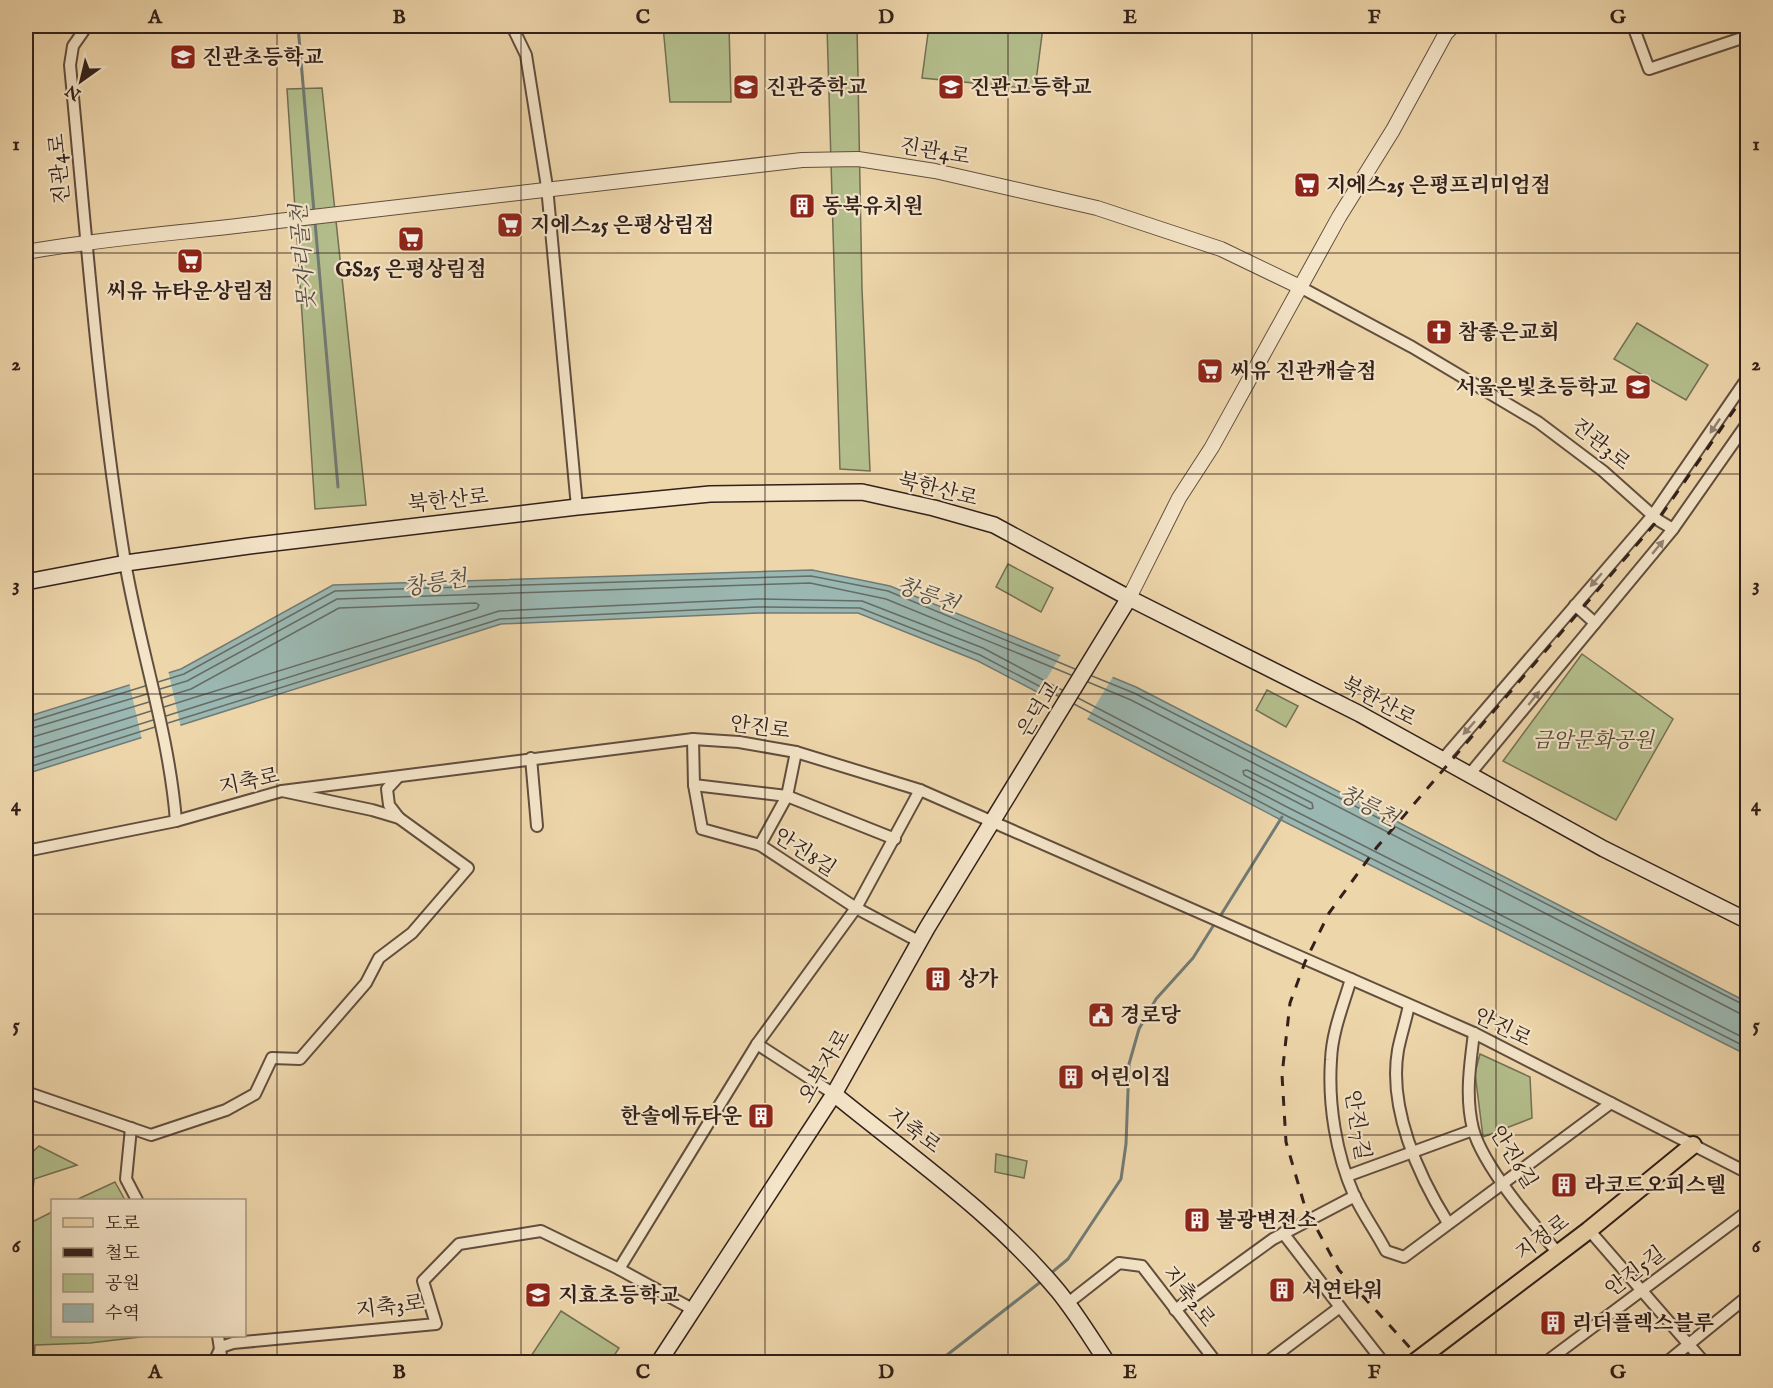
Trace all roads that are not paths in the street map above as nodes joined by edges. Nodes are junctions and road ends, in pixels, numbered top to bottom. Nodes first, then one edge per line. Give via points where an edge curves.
1 (87, 26) edge
2 (512, 26) edge
3 (1453, 26) edge
4 (1633, 26) edge
5 (1748, 36) edge
6 (547, 187) junction
7 (87, 241) junction
8 (26, 252) edge
9 (1300, 287) junction
10 (1748, 377) edge
11 (1748, 422) edge
12 (577, 507) junction
13 (1653, 515) junction
14 (1673, 529) junction
15 (126, 563) junction
16 (26, 582) edge
17 (1129, 598) junction
18 (1575, 605) junction
19 (1595, 622) junction
20 (693, 739) junction
21 (796, 752) junction
22 (531, 759) junction
23 (1443, 759) junction
24 (1469, 775) junction
25 (398, 777) junction
26 (694, 785) junction
27 (1016, 785) joint
28 (920, 790) junction
29 (282, 791) junction
30 (787, 796) junction
31 (399, 818) junction
32 (176, 820) junction
33 (993, 822) junction
34 (537, 826) dead end
35 (895, 838) junction
36 (760, 845) junction
37 (26, 851) edge
38 (856, 908) junction
39 (1748, 921) edge
40 (920, 942) junction
41 (1351, 980) junction
42 (1409, 1005) junction
43 (1474, 1033) junction
44 (757, 1044) junction
45 (26, 1092) edge
46 (834, 1094) junction
47 (1611, 1103) junction
48 (131, 1128) junction
49 (1473, 1130) junction
50 (1693, 1145) junction
51 (1412, 1151) junction
52 (1748, 1173) edge
53 (1347, 1176) junction
54 (1503, 1182) junction
55 (1354, 1196) junction
56 (136, 1199) edge
57 (1748, 1211) edge
58 (1448, 1223) junction
59 (1589, 1230) junction
60 (1283, 1233) junction
61 (1558, 1253) junction
62 (619, 1269) junction
63 (1642, 1290) junction
64 (1748, 1296) edge
65 (1068, 1303) junction
66 (1340, 1307) junction
67 (694, 1310) junction
68 (1175, 1310) junction
69 (220, 1341) edge
70 (1689, 1344) junction
71 (214, 1362) edge
72 (222, 1362) edge
73 (659, 1362) edge
74 (1107, 1362) edge
75 (1215, 1362) edge
76 (1267, 1362) edge
77 (1383, 1362) edge
78 (1415, 1362) edge
79 (1546, 1362) edge
80 (1667, 1362) edge
81 (1704, 1362) edge

1 - 7 street, 진관4로 via 73,46 70,65
2 - 6 street via 526,54
3 - 9 street
4 - 5 street via 1648,69
6 - 7 street, 진관4로
6 - 9 street, 진관4로 via 802,160 858,159 1007,186 1097,208 1221,249
6 - 12 street
7 - 8 street
7 - 15 street, 진관4로 via 99,377
9 - 13 street, 진관3로 via 1412,347 1538,422
9 - 17 street via 1212,447 1179,498
10 -> 13 street
11 - 14 street
12 - 15 main road, 북한산로 via 372,529
12 - 17 main road, 북한산로 via 710,494 862,492 994,525
13 - 14 street, 진관3로
13 -> 18 street
19 -> 14 street
15 - 16 main road, 북한산로
15 - 32 street, 진관4로 via 170,767
17 - 23 main road, 북한산로
17 - 27 main road, 은덕교
18 - 19 street
18 -> 23 street
24 -> 19 street
20 - 21 street, 안진로
20 - 22 street, 안진로
20 - 26 street, 안진8길
21 - 28 street, 안진로
21 - 30 street
22 - 25 street, 안진로
22 - 34 street
23 - 24 main road, 북한산로
24 - 39 main road, 북한산로
25 - 29 street, 안진로
25 - 31 street via 387,789 389,805
26 - 30 street, 안진8길
26 - 36 street, 안진8길 via 702,829
27 - 33 main road, 오부자로
28 - 33 street, 안진로
28 - 35 street
29 - 31 street, 지축로
29 - 32 street, 지축로
30 - 35 street, 안진8길
30 - 36 street
31 - 48 street, 지축로 via 468,868 412,933 379,958 366,983 300,1059 272,1058 255,1094 226,1110 151,1135
32 - 37 street, 지축로
33 - 40 main road, 오부자로
33 - 41 street, 안진로
35 - 38 street
36 - 38 street, 안진8길
38 - 40 street, 안진8길
38 - 44 street
40 - 46 main road, 오부자로
41 - 42 street, 안진로
41 - 53 street, 안진7길 via 1331,1059 1332,1105
42 - 43 street, 안진로
42 - 51 street via 1398,1052 1399,1108
43 - 47 street, 안진로
43 - 49 street, 안진6길 via 1468,1075
44 - 46 street, 지축로
44 - 62 street
45 - 48 street
46 - 65 main road, 지축로 via 968,1200 1035,1264
46 - 67 main road, 오부자로
47 - 50 street, 안진로
47 - 54 street
48 - 56 street via 126,1179
49 - 51 street
49 - 54 street, 안진6길
50 - 52 street, 안진로
50 - 59 main road, 지정로
51 - 53 street
51 - 58 street via 1426,1188
53 - 55 street, 안진7길
54 - 58 street
54 - 61 street, 안진6길
55 - 58 street, 안진7길 via 1386,1251 1404,1257
55 - 60 street
57 - 63 street, 안진5길
59 - 61 main road, 지정로
59 - 63 street
60 - 66 street
60 - 68 street
61 - 78 main road, 지정로
62 - 67 street, 지축3로
62 - 69 street, 지축3로 via 541,1232 459,1244 423,1281 436,1324
63 - 70 street
63 - 79 street, 안진5길
64 - 70 street
65 - 68 street, 지축2로 via 1119,1263 1142,1266
65 - 74 main road
66 - 76 street
66 - 77 street
67 - 73 main road, 오부자로
68 - 75 street, 지축2로
69 - 71 street
69 - 72 street
70 - 80 street
70 - 81 street

